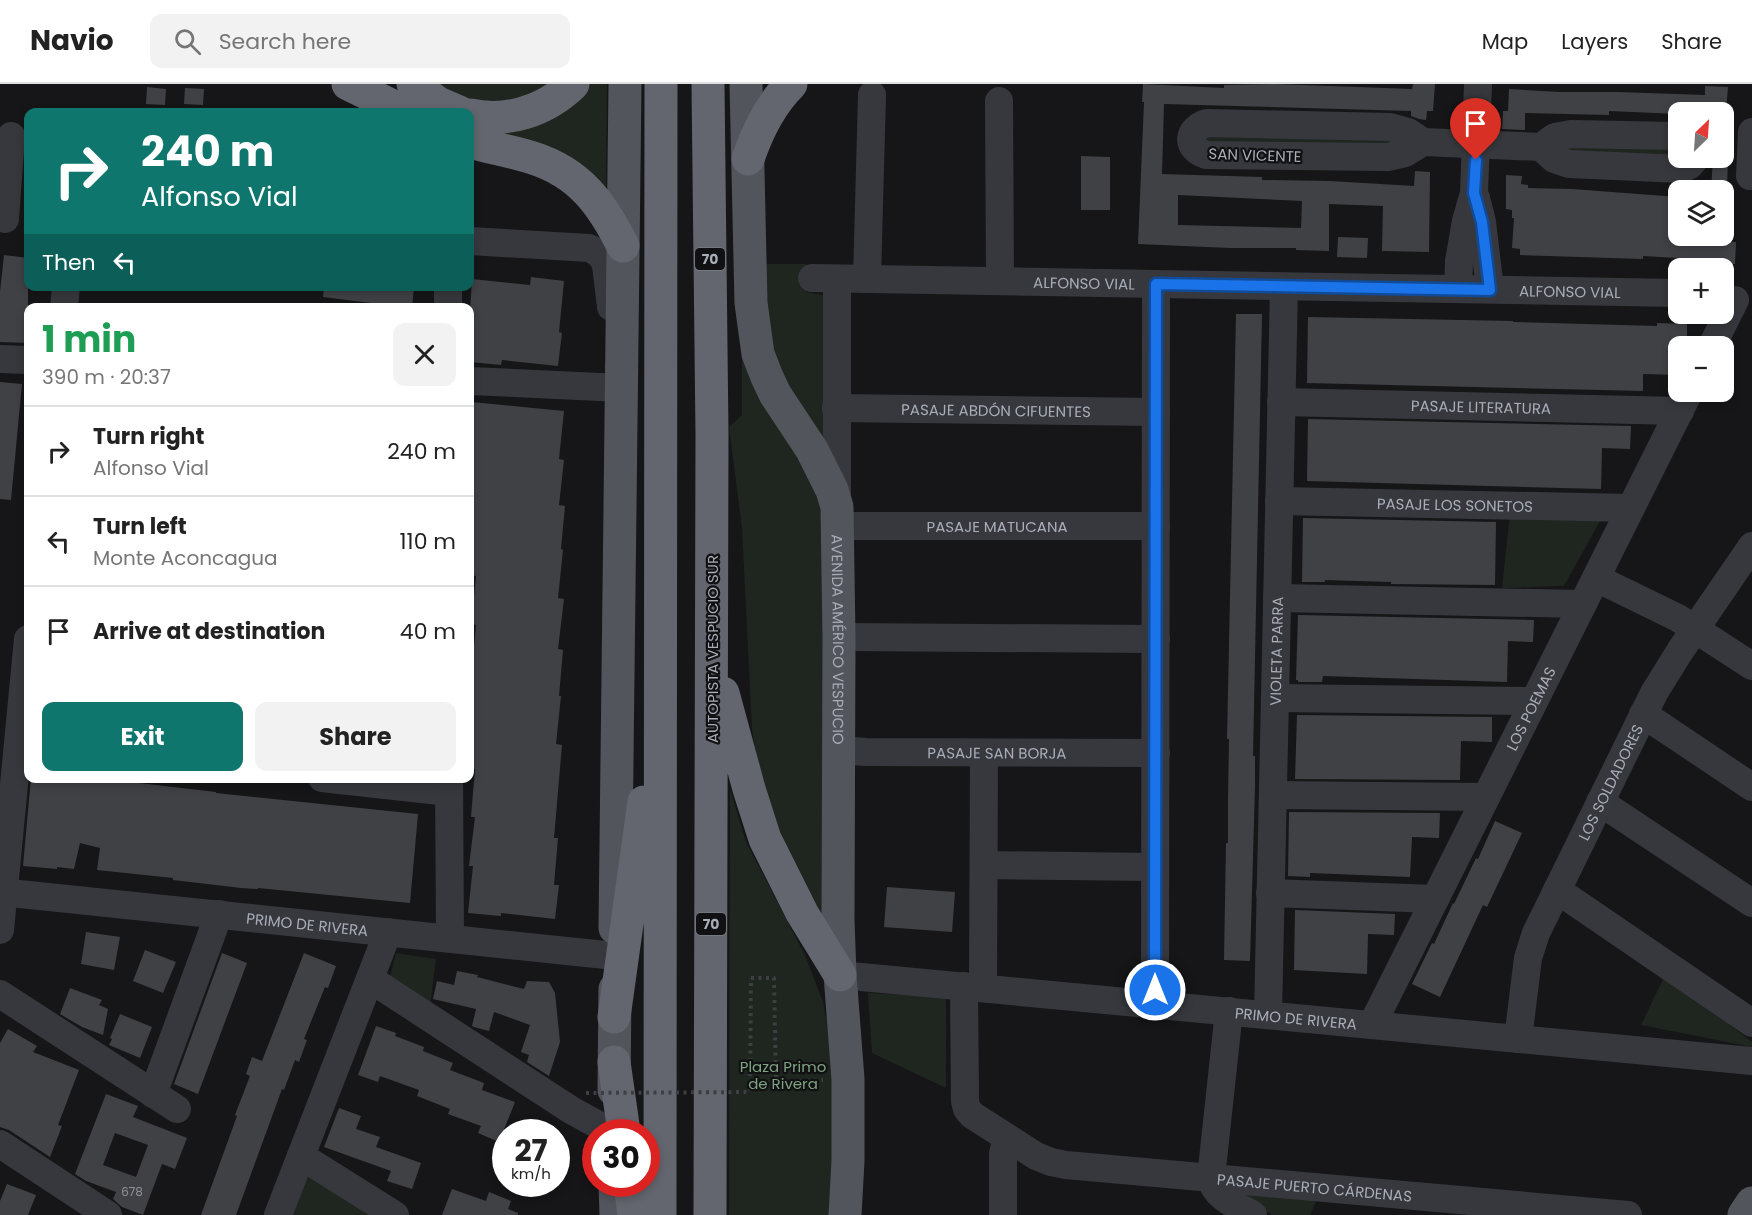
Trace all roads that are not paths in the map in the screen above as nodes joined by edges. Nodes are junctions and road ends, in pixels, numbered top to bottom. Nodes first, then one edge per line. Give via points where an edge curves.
1 (348, 84) edge
2 (413, 84) edge
3 (573, 84) edge
4 (625, 84) edge
5 (661, 84) edge
6 (708, 84) edge
7 (747, 84) edge
8 (791, 84) edge
9 (1478, 84) edge
10 (872, 95) dead end
11 (999, 100) dead end
12 (397, 108) edge
13 (450, 108) edge
14 (474, 115) edge
15 (1752, 132) edge
16 (11, 136) dead end
17 (1668, 136) edge
18 (1423, 142) junction
19 (474, 143) edge
20 (1476, 144) junction
21 (1541, 147) junction
22 (748, 159) junction
23 (1684, 168) edge
24 (1750, 176) dead end
25 (1474, 193) junction
26 (11, 219) edge
27 (474, 241) edge
28 (623, 246) junction
29 (867, 279) junction
30 (1000, 281) junction
31 (1156, 284) junction
32 (1284, 287) junction
33 (1458, 289) junction
34 (1490, 290) junction
35 (1668, 293) edge
36 (1737, 302) edge
37 (1718, 336) edge
38 (0, 358) edge
39 (24, 360) edge
40 (474, 381) edge
41 (622, 388) junction
42 (1668, 401) edge
43 (1281, 402) junction
44 (1684, 402) edge
45 (836, 408) junction
46 (1156, 412) junction
47 (1279, 501) junction
48 (1631, 508) junction
49 (838, 516) junction
50 (1156, 526) junction
51 (1752, 546) edge
52 (1596, 578) junction
53 (1277, 598) junction
54 (1583, 604) junction
55 (1696, 628) junction
56 (712, 633) junction
57 (839, 637) junction
58 (1156, 639) junction
59 (1752, 666) edge
60 (661, 676) junction
61 (1275, 698) junction
62 (1534, 701) junction
63 (1643, 714) junction
64 (24, 726) edge
65 (23, 748) edge
66 (838, 750) junction
67 (984, 753) junction
68 (1156, 753) junction
69 (413, 783) edge
70 (449, 785) edge
71 (1752, 787) edge
72 (1273, 795) junction
73 (1486, 797) junction
74 (1600, 802) junction
75 (984, 865) junction
76 (1155, 867) junction
77 (1557, 890) junction
78 (2, 892) edge
79 (1270, 893) junction
80 (1435, 899) junction
81 (1752, 903) edge
82 (219, 914) junction
83 (0, 930) edge
84 (388, 932) junction
85 (450, 938) junction
86 (615, 956) junction
87 (840, 975) junction
88 (370, 979) junction
89 (973, 987) junction
90 (0, 994) edge
91 (1155, 1005) junction
92 (1228, 1011) junction
93 (1268, 1016) junction
94 (614, 1017) junction
95 (1752, 1023) edge
96 (1372, 1025) junction
97 (1518, 1039) junction
98 (1752, 1061) edge
99 (614, 1062) junction
100 (153, 1094) junction
101 (177, 1109) dead end
102 (588, 1119) edge
103 (613, 1119) edge
104 (622, 1119) edge
105 (1007, 1138) junction
106 (0, 1144) edge
107 (301, 1156) junction
108 (1211, 1178) junction
109 (615, 1197) edge
110 (632, 1197) edge
111 (1752, 1203) edge
112 (108, 1215) edge
113 (278, 1215) edge
114 (395, 1215) edge
115 (616, 1215) edge
116 (634, 1215) edge
117 (660, 1215) edge
118 (710, 1215) edge
119 (845, 1215) edge
120 (1003, 1215) edge
121 (1253, 1215) edge
122 (1628, 1215) edge
123 (1744, 1215) edge

1 - 12 highway
2 - 13 highway
3 - 14 highway via 550,102 518,115
4 - 28 main road
5 - 60 highway
6 - 56 highway, AUTOPISTA VESPUCIO SUR / 70
7 - 22 main road, AVENIDA AMÉRICO VESPUCIO
8 - 22 highway via 773,106
9 - 20 street
10 - 29 street
11 - 30 street
15 - 24 street
16 - 26 street
17 - 21 street, SAN VICENTE via 1571,134 1555,137
18 - 18 street, SAN VICENTE via 1390,127 1219,123 1201,125 1191,139 1196,150 1206,155 1388,157 1405,153
18 - 20 street, SAN VICENTE
19 - 28 highway via 533,158 563,171 597,202
20 - 21 street, SAN VICENTE
20 - 25 street
21 - 23 street via 1554,159 1569,164
22 - 49 main road, AVENIDA AMÉRICO VESPUCIO via 751,303 758,354 775,394 812,450 832,490
25 - 33 street via 1459,261
25 - 34 street via 1482,222
27 - 41 street via 589,248 600,254 606,265
28 - 41 main road
29 - 30 street, ALFONSO VIAL
29 - 45 street, ALFONSO VIAL via 824,278
30 - 31 street, ALFONSO VIAL
31 - 32 street, ALFONSO VIAL
31 - 46 street
32 - 33 street, ALFONSO VIAL
32 - 43 street, VIOLETA PARRA
33 - 34 street, ALFONSO VIAL
34 - 35 street, ALFONSO VIAL
36 - 37 street
38 - 39 street
40 - 41 street
41 - 86 main road
42 - 43 street, PASAJE LITERATURA
43 - 47 street, VIOLETA PARRA
44 - 48 street, LOS POEMAS
45 - 46 street, PASAJE ABDÓN CIFUENTES
45 - 49 street
46 - 50 street
47 - 48 street, PASAJE LOS SONETOS
47 - 53 street, VIOLETA PARRA
48 - 52 street, LOS POEMAS
49 - 50 street, PASAJE MATUCANA
49 - 57 main road, AVENIDA AMÉRICO VESPUCIO
50 - 58 street
51 - 55 street, LOS SOLDADORES
52 - 54 street, LOS POEMAS
52 - 55 street
53 - 54 street
53 - 61 street, VIOLETA PARRA
54 - 62 street, LOS POEMAS
55 - 59 street
55 - 63 street, LOS SOLDADORES
56 - 87 highway via 724,700 756,815 802,913
56 - 118 highway, AUTOPISTA VESPUCIO SUR / 70
57 - 58 street
57 - 66 main road, AVENIDA AMÉRICO VESPUCIO
58 - 68 street
60 - 94 highway
60 - 117 highway
61 - 62 street
61 - 72 street, VIOLETA PARRA
62 - 73 street, LOS POEMAS
63 - 71 street
63 - 74 street, LOS SOLDADORES
64 - 65 street
65 - 78 street
66 - 67 street, PASAJE SAN BORJA
66 - 87 main road, AVENIDA AMÉRICO VESPUCIO
67 - 68 street, PASAJE SAN BORJA
67 - 75 street
68 - 76 street
69 - 70 street
70 - 85 street
72 - 73 street
72 - 79 street, VIOLETA PARRA
73 - 80 street, LOS POEMAS
74 - 77 street, LOS SOLDADORES
74 - 81 street
75 - 76 street
75 - 89 street
76 - 91 street
77 - 95 street
77 - 97 street, LOS SOLDADORES via 1528,958
78 - 82 street, PRIMO DE RIVERA
78 - 83 street
79 - 80 street
79 - 93 street, VIOLETA PARRA
80 - 96 street, LOS POEMAS
82 - 84 street, PRIMO DE RIVERA
82 - 100 street
84 - 85 street, PRIMO DE RIVERA
84 - 88 street
85 - 86 street, PRIMO DE RIVERA
86 - 94 main road
87 - 89 street, PRIMO DE RIVERA
87 - 119 main road, AVENIDA AMÉRICO VESPUCIO via 848,1079
88 - 102 street
88 - 107 street
89 - 91 street, PRIMO DE RIVERA
89 - 105 street, PASAJE PUERTO CÁRDENAS via 965,1101 972,1114
90 - 100 street
91 - 92 street, PRIMO DE RIVERA
92 - 93 street, PRIMO DE RIVERA
92 - 108 street
93 - 96 street, PRIMO DE RIVERA
94 - 99 main road
96 - 97 street, PRIMO DE RIVERA
97 - 98 street, PRIMO DE RIVERA
99 - 103 main road
99 - 104 highway
100 - 101 street
105 - 108 street, PASAJE PUERTO CÁRDENAS via 1036,1156 1059,1164
105 - 120 street via 1003,1153
106 - 112 street
107 - 113 street
107 - 114 street
108 - 121 street via 1219,1193
108 - 122 street, PASAJE PUERTO CÁRDENAS
109 - 115 main road
110 - 116 highway
111 - 123 main road

